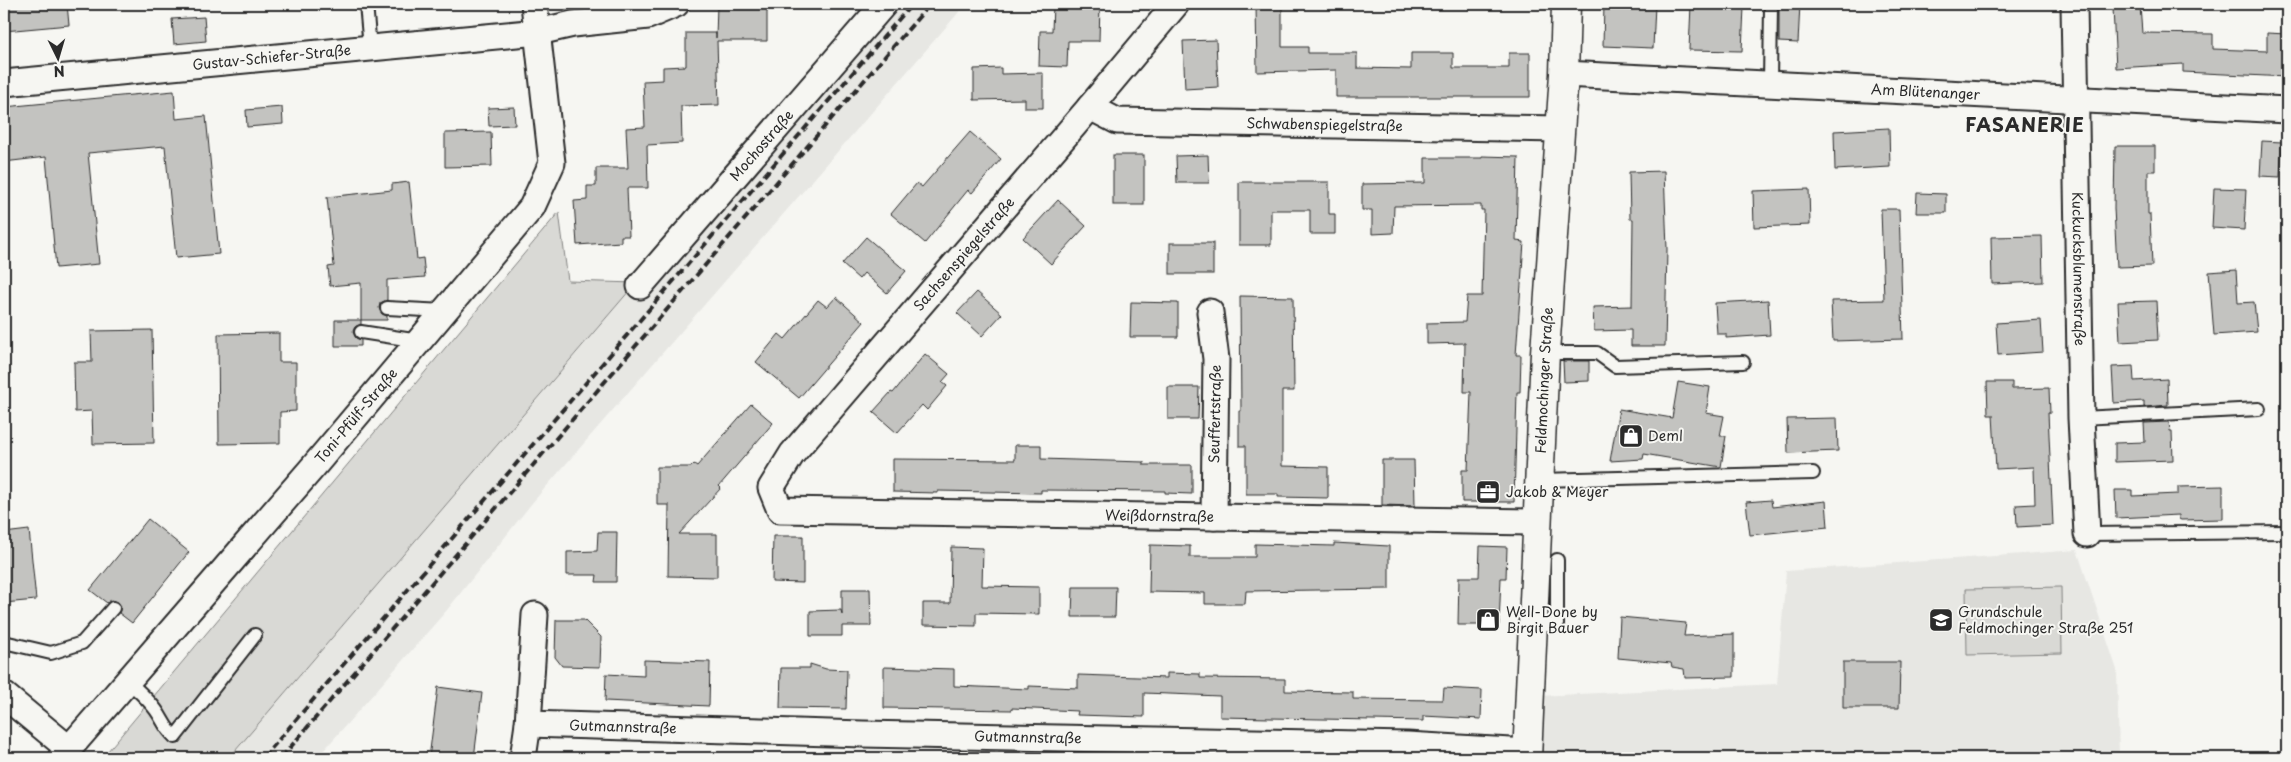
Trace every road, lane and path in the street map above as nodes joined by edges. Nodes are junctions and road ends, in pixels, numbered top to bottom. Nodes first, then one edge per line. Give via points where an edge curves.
1 (366, 4) edge
2 (534, 4) edge
3 (676, 4) edge
4 (884, 4) edge
5 (1176, 4) edge
6 (1566, 4) edge
7 (1771, 4) edge
8 (2074, 4) edge
9 (538, 32) junction
10 (370, 48) junction
11 (1564, 74) junction
12 (4, 83) edge
13 (1770, 84) junction
14 (2075, 99) junction
15 (1090, 107) junction
16 (2287, 110) edge
17 (1560, 129) junction
18 (640, 286) dead end
19 (387, 308) dead end
20 (444, 311) junction
21 (1210, 312) dead end
22 (361, 332) dead end
23 (419, 341) junction
24 (1545, 352) junction
25 (1744, 362) dead end
26 (2259, 409) dead end
27 (2081, 418) junction
28 (1813, 473) dead end
29 (1540, 480) junction
30 (780, 510) joint
31 (1214, 517) junction
32 (1538, 522) junction
33 (2287, 532) edge
34 (2087, 534) joint
35 (1557, 560) dead end
36 (113, 608) dead end
37 (535, 616) dead end
38 (1534, 625) junction
39 (255, 635) dead end
40 (4, 642) edge
41 (127, 680) junction
42 (4, 695) edge
43 (528, 724) junction
44 (64, 753) edge
45 (1527, 755) edge
46 (523, 758) edge

1 - 10 lane
2 - 9 street, Toni-Pfülf-Straße
3 - 9 street, Gustav-Schiefer-Straße via 648,16 573,24
4 - 18 street, Mochostraße
5 - 15 street, Sachsenspiegelstraße
6 - 11 main road, Feldmochinger Straße
7 - 13 lane
8 - 14 street, Kuckucksblumenstraße
9 - 10 street, Gustav-Schiefer-Straße
9 - 20 street, Toni-Pfülf-Straße via 552,163 532,207
10 - 12 street, Gustav-Schiefer-Straße
11 - 13 street, Am Blütenanger
11 - 17 main road, Feldmochinger Straße
13 - 14 street, Am Blütenanger
14 - 16 street, Am Blütenanger
14 - 27 street, Kuckucksblumenstraße
15 - 17 street, Schwabenspiegelstraße via 1118,121
15 - 30 street, Sachsenspiegelstraße via 792,454 771,488
17 - 24 main road, Feldmochinger Straße
19 - 20 lane
20 - 23 street, Toni-Pfülf-Straße
21 - 31 street, Seuffertstraße via 1216,359
22 - 23 lane
23 - 41 street, Toni-Pfülf-Straße
24 - 25 lane via 1597,354 1615,366
24 - 29 main road, Feldmochinger Straße
26 - 27 lane
27 - 34 street, Kuckucksblumenstraße
28 - 29 lane
29 - 32 main road, Feldmochinger Straße
30 - 31 street, Weißdornstraße
31 - 32 street, Weißdornstraße
32 - 38 main road, Feldmochinger Straße
33 - 34 lane
35 - 38 lane via 1557,625
36 - 40 lane via 82,642 51,653
37 - 43 street
38 - 45 main road, Feldmochinger Straße
39 - 41 lane via 175,737 164,727 158,712
41 - 44 street, Toni-Pfülf-Straße
42 - 44 street
43 - 45 street, Gutmannstraße via 1407,745
43 - 46 street

